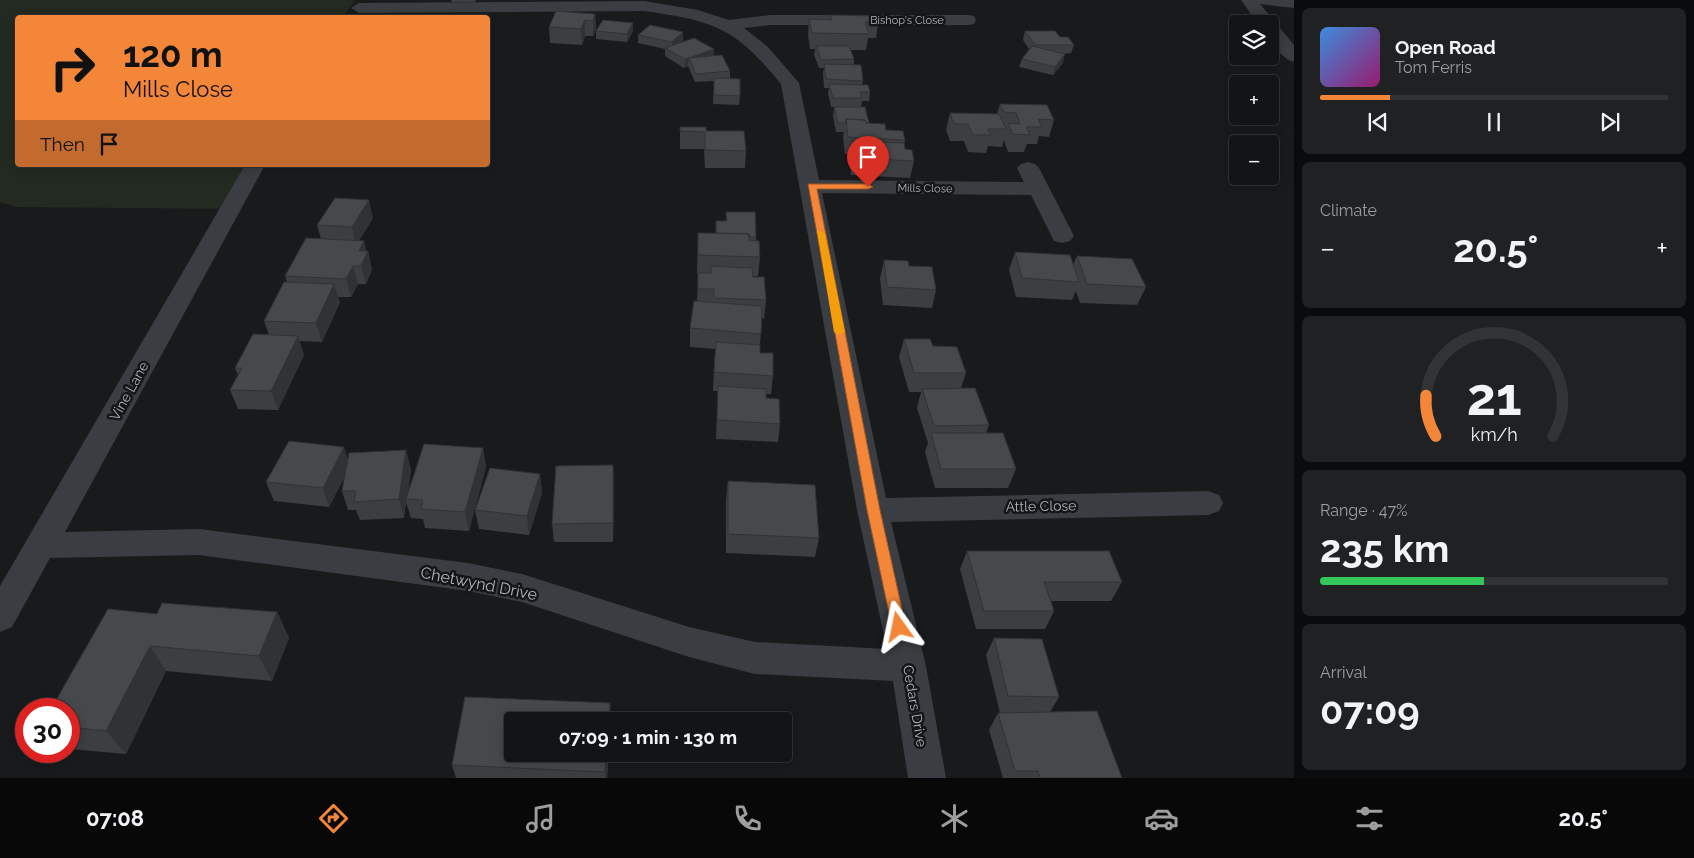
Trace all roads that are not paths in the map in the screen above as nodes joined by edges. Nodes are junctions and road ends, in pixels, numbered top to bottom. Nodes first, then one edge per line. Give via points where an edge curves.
1 (1249, 0) edge
2 (1265, 0) edge
3 (1294, 3) edge
4 (359, 9) edge
5 (1261, 15) edge
6 (968, 20) dead end
7 (727, 25) junction
8 (1279, 38) edge
9 (1294, 57) edge
10 (254, 167) edge
11 (1028, 168) dead end
12 (812, 186) junction
13 (1039, 189) junction
14 (1062, 236) dead end
15 (1208, 503) dead end
16 (873, 510) junction
17 (42, 545) junction
18 (5, 601) edge
19 (908, 666) junction
20 (927, 778) edge

1 - 5 street
2 - 3 street
4 - 7 street, Cedars Drive via 644,6 686,13
6 - 7 street, Bishop's Close via 770,20
7 - 12 street, Cedars Drive via 767,54 790,83
8 - 9 street
10 - 17 street, Vine Lane
11 - 13 street
12 - 13 street, Mills Close
12 - 16 street, Cedars Drive
13 - 14 street
15 - 16 street, Attle Close
16 - 19 street, Cedars Drive
17 - 18 street, Vine Lane
17 - 19 street, Chetwynd Drive via 199,542 468,577 522,588 689,642 755,658
19 - 20 street, Cedars Drive

